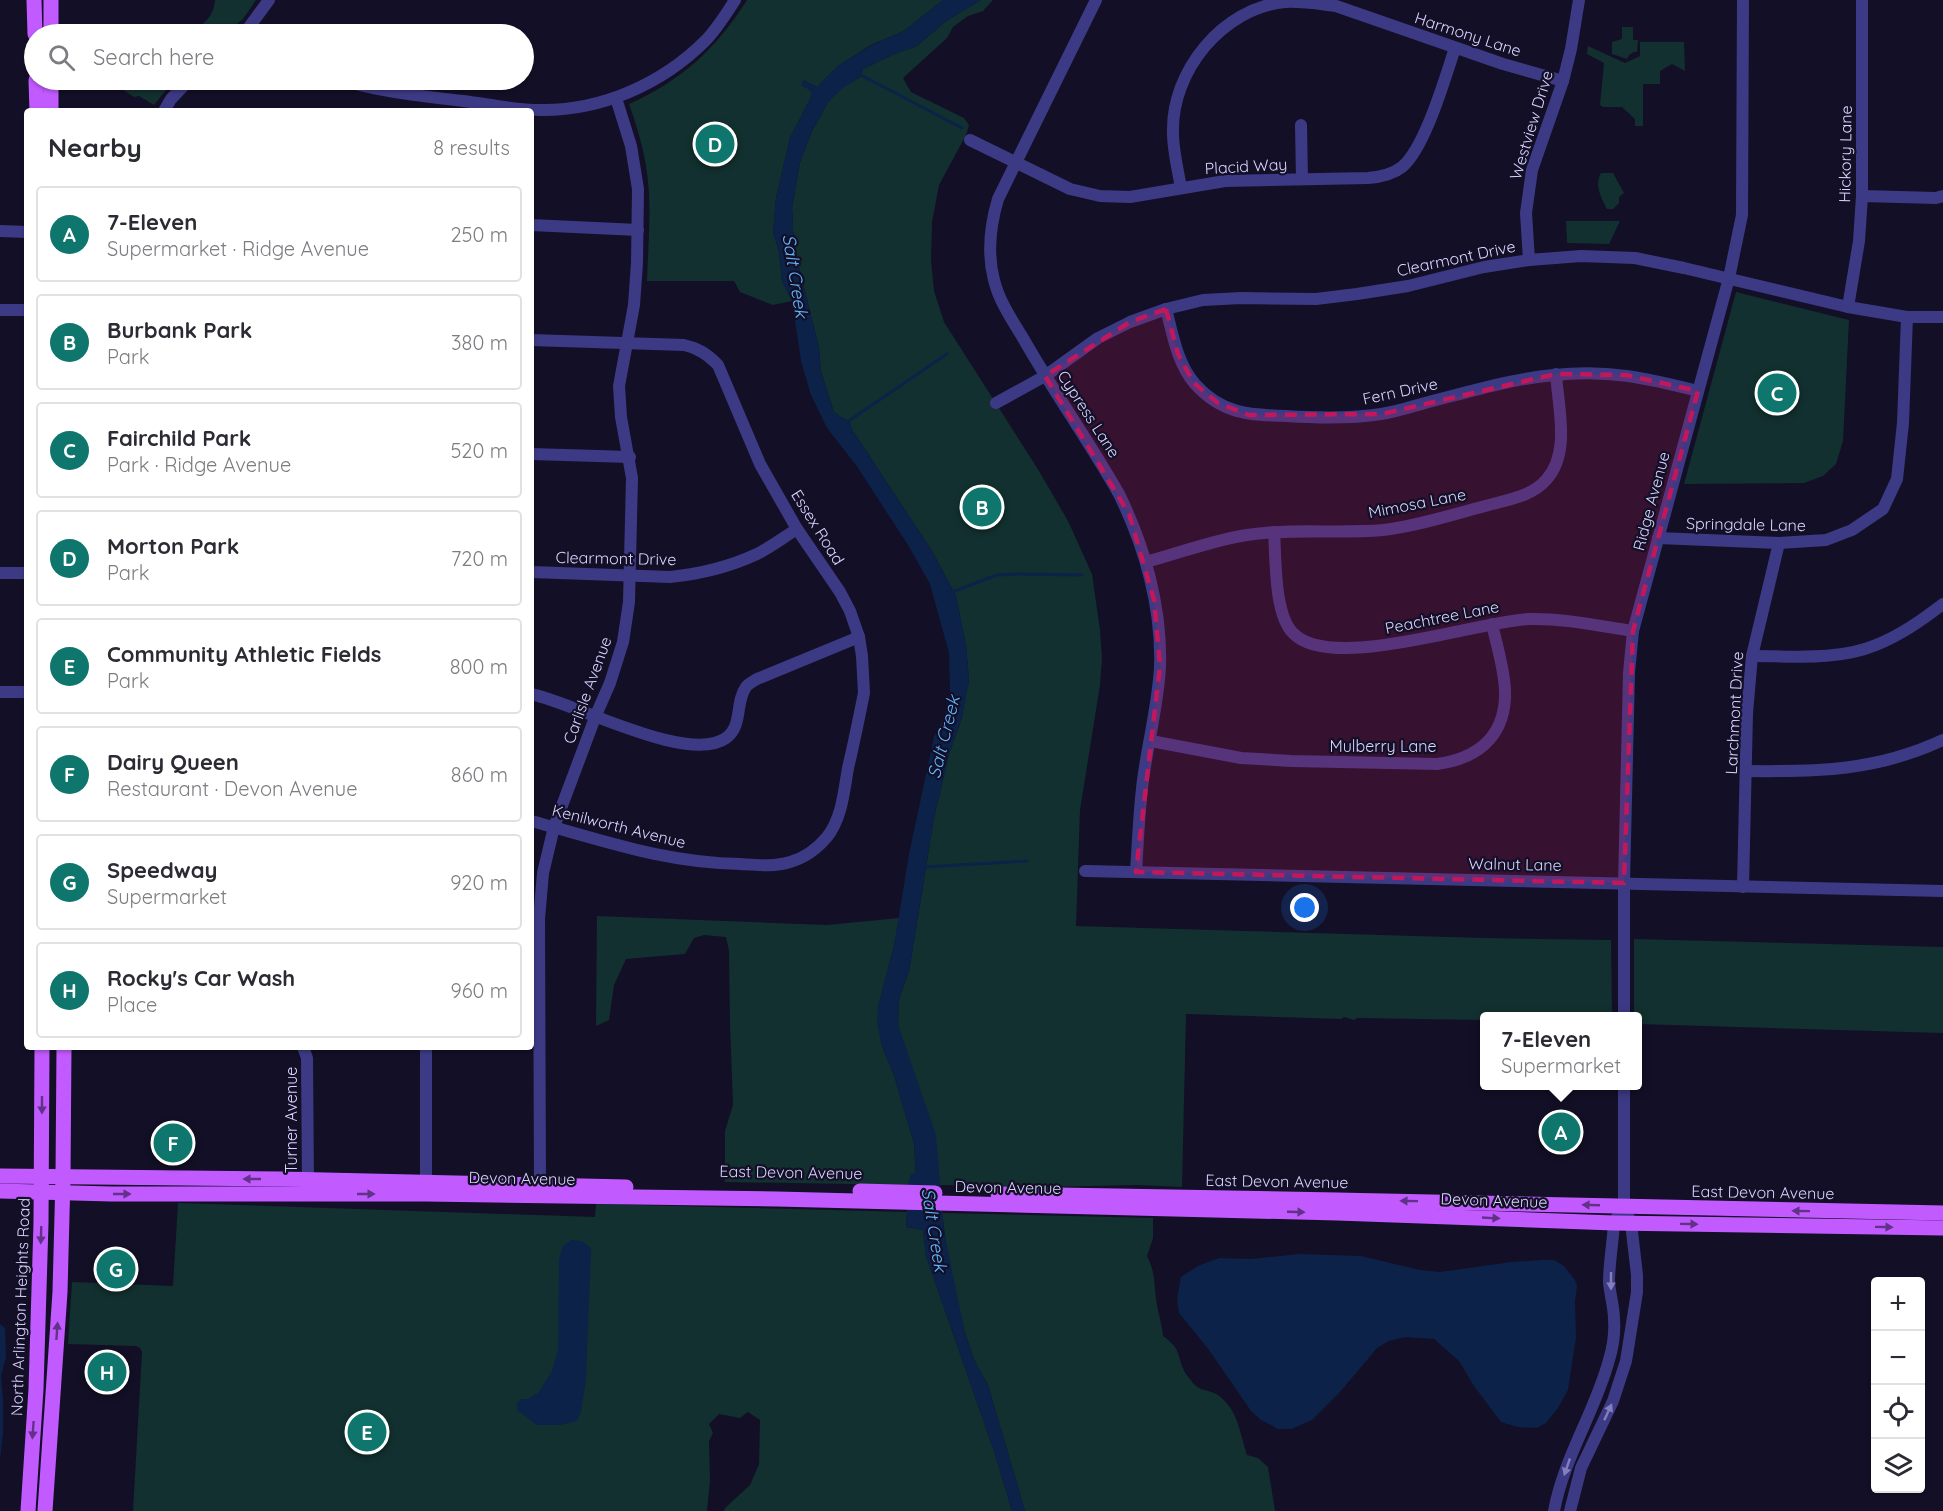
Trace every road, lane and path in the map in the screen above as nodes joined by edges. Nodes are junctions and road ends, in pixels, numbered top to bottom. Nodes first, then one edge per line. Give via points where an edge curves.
1 (34, 0) edge
2 (51, 0) edge
3 (269, 0) edge
4 (735, 0) edge
5 (1096, 0) edge
6 (1579, 0) edge
7 (1743, 0) edge
8 (1862, 0) edge
9 (35, 24) edge
10 (51, 24) edge
11 (251, 24) edge
12 (1455, 48) junction
13 (1563, 81) junction
14 (36, 90) edge
15 (51, 90) edge
16 (180, 90) edge
17 (382, 90) edge
18 (616, 98) junction
19 (37, 108) edge
20 (51, 108) edge
21 (166, 108) edge
22 (524, 108) edge
23 (534, 109) edge
24 (1301, 124) dead end
25 (970, 140) dead end
26 (1016, 162) junction
27 (1302, 179) junction
28 (1181, 188) junction
29 (1862, 196) junction
30 (1943, 196) edge
31 (534, 225) edge
32 (638, 230) junction
33 (0, 231) edge
34 (24, 232) edge
35 (1529, 260) junction
36 (1729, 278) junction
37 (1848, 307) junction
38 (1166, 309) junction
39 (0, 310) edge
40 (24, 310) edge
41 (1906, 317) junction
42 (1943, 317) edge
43 (534, 340) edge
44 (627, 344) junction
45 (1556, 374) junction
46 (1044, 376) junction
47 (1698, 391) junction
48 (996, 403) dead end
49 (534, 454) edge
50 (630, 457) junction
51 (797, 529) junction
52 (1274, 532) junction
53 (1658, 538) junction
54 (1779, 543) junction
55 (1146, 562) junction
56 (534, 572) edge
57 (0, 573) edge
58 (24, 573) edge
59 (630, 575) junction
60 (1943, 604) edge
61 (1492, 624) junction
62 (1633, 632) junction
63 (859, 637) junction
64 (1752, 656) junction
65 (0, 692) edge
66 (24, 692) edge
67 (534, 695) edge
68 (596, 715) junction
69 (1150, 741) junction
70 (1943, 741) edge
71 (1746, 771) junction
72 (534, 822) edge
73 (554, 827) junction
74 (772, 865) joint
75 (1085, 871) dead end
76 (1136, 872) junction
77 (1624, 883) junction
78 (1743, 887) junction
79 (1943, 891) edge
80 (1624, 1012) edge
81 (42, 1050) edge
82 (64, 1050) edge
83 (304, 1050) edge
84 (426, 1050) edge
85 (1624, 1090) edge
86 (0, 1176) edge
87 (43, 1176) junction
88 (63, 1185) junction
89 (540, 1185) junction
90 (308, 1187) junction
91 (611, 1187) joint
92 (426, 1189) junction
93 (0, 1191) edge
94 (42, 1192) junction
95 (889, 1197) junction
96 (964, 1199) junction
97 (1624, 1206) junction
98 (1943, 1213) edge
99 (1614, 1223) junction
100 (1631, 1223) junction
101 (1943, 1228) edge
102 (28, 1511) edge
103 (45, 1511) edge
104 (1554, 1511) edge
105 (1570, 1511) edge

1 - 9 main road
2 - 10 main road
3 - 11 street
4 - 18 street via 706,40 682,61
5 - 26 street, Cypress Lane
6 - 13 street, Westview Drive
7 - 36 street, Ridge Avenue via 1742,215
8 - 29 street, Hickory Lane
12 - 13 street, Harmony Lane
12 - 27 street, Placid Way via 1418,148 1402,168 1382,177
12 - 28 street, Harmony Lane via 1336,6 1285,2 1241,15 1207,44 1194,62 1177,101 1173,132
13 - 35 street, Westview Drive via 1532,170 1526,213
14 - 19 main road
15 - 20 main road
16 - 21 street
17 - 22 street
18 - 23 street via 575,108
18 - 32 street, Carlisle Avenue via 636,167
24 - 27 street
25 - 26 street, Placid Way
26 - 28 street, Placid Way via 1070,189 1100,196 1130,197
26 - 46 street, Cypress Lane via 993,215 991,266 1001,300
27 - 28 street, Placid Way via 1225,181
29 - 30 street
29 - 37 street, Hickory Lane
31 - 32 street
32 - 44 street, Carlisle Avenue via 634,305
33 - 34 street
35 - 36 street, Clearmont Drive via 1581,256 1635,258
35 - 38 street, Clearmont Drive via 1357,294 1316,299 1203,300
36 - 37 street, Clearmont Drive
36 - 47 street, Ridge Avenue
37 - 41 street, Clearmont Drive
38 - 45 street, Fern Drive via 1178,354 1194,383 1218,403 1249,415 1320,418 1382,414
38 - 46 street, Clearmont Drive via 1098,338
39 - 40 street
41 - 42 street, Clearmont Drive
41 - 54 street, Springdale Lane via 1897,479 1883,509 1851,530 1826,540
43 - 44 street, Essex Road
44 - 50 street, Carlisle Avenue via 619,386
44 - 51 street, Essex Road via 684,345 708,355 718,365 760,464
45 - 47 street, Fern Drive via 1626,375
45 - 52 street, Mimosa Lane via 1561,446 1547,479 1532,492 1385,530
46 - 48 street, Clearmont Drive
46 - 55 street, Cypress Lane via 1119,494
47 - 53 street, Ridge Avenue
49 - 50 street
50 - 59 street, Carlisle Avenue
51 - 59 street, Clearmont Drive via 735,564 670,577
51 - 63 street, Essex Road via 840,592
52 - 55 street, Mimosa Lane via 1225,539
52 - 61 street, Peachtree Lane via 1281,613 1288,627 1306,643 1322,647 1385,645
53 - 54 street, Springdale Lane
53 - 62 street, Ridge Avenue
54 - 64 street, Larchmont Drive
55 - 69 street, Cypress Lane via 1159,639 1159,675
56 - 59 street, Clearmont Drive
57 - 58 street
59 - 68 street, Carlisle Avenue via 623,642
60 - 64 street via 1912,627 1875,646 1843,654
61 - 62 street, Peachtree Lane via 1548,620
61 - 69 street, Mulberry Lane via 1505,696 1503,711 1480,750 1455,762 1241,758
62 - 77 street, Ridge Avenue
63 - 68 street via 746,687 732,732 712,744 696,745 642,734
63 - 74 street, Essex Road via 864,693 835,823 811,852
64 - 71 street, Larchmont Drive
65 - 66 street
67 - 68 street
68 - 73 street, Carlisle Avenue
69 - 76 street, Cypress Lane
70 - 71 street via 1857,767 1811,772
71 - 78 street, Larchmont Drive
72 - 73 street, Kenilworth Avenue
73 - 74 street, Kenilworth Avenue via 658,856
73 - 89 street, Carlisle Avenue via 543,873 539,919
75 - 76 street, Walnut Lane
76 - 77 street, Walnut Lane
77 - 78 street, Walnut Lane
77 - 80 street, Ridge Avenue
78 - 79 street, Walnut Lane
81 -> 87 main road, North Arlington Heights Road
82 - 88 main road
83 - 90 street, Turner Avenue
84 - 92 street
85 - 97 street
86 - 87 main road, Devon Avenue
87 - 88 main road, Devon Avenue
87 - 94 main road, North Arlington Heights Road
88 - 90 main road, Devon Avenue
88 - 94 main road, Devon Avenue
103 -> 88 main road
89 - 91 main road, Devon Avenue
89 - 92 main road, Devon Avenue
90 - 92 main road, Devon Avenue
91 - 95 main road, East Devon Avenue
92 - 95 main road, Devon Avenue
93 - 94 main road, Devon Avenue
94 -> 102 main road, North Arlington Heights Road
95 - 96 main road, East Devon Avenue
97 -> 96 main road, East Devon Avenue
96 -> 99 main road, Devon Avenue
98 -> 97 main road, East Devon Avenue
97 - 99 street
97 - 100 street
99 - 100 main road, Devon Avenue
99 -> 104 street via 1609,1281 1614,1318 1612,1348 1572,1450
100 -> 101 main road, Devon Avenue
105 -> 100 street via 1581,1468 1613,1401 1626,1361 1637,1284

